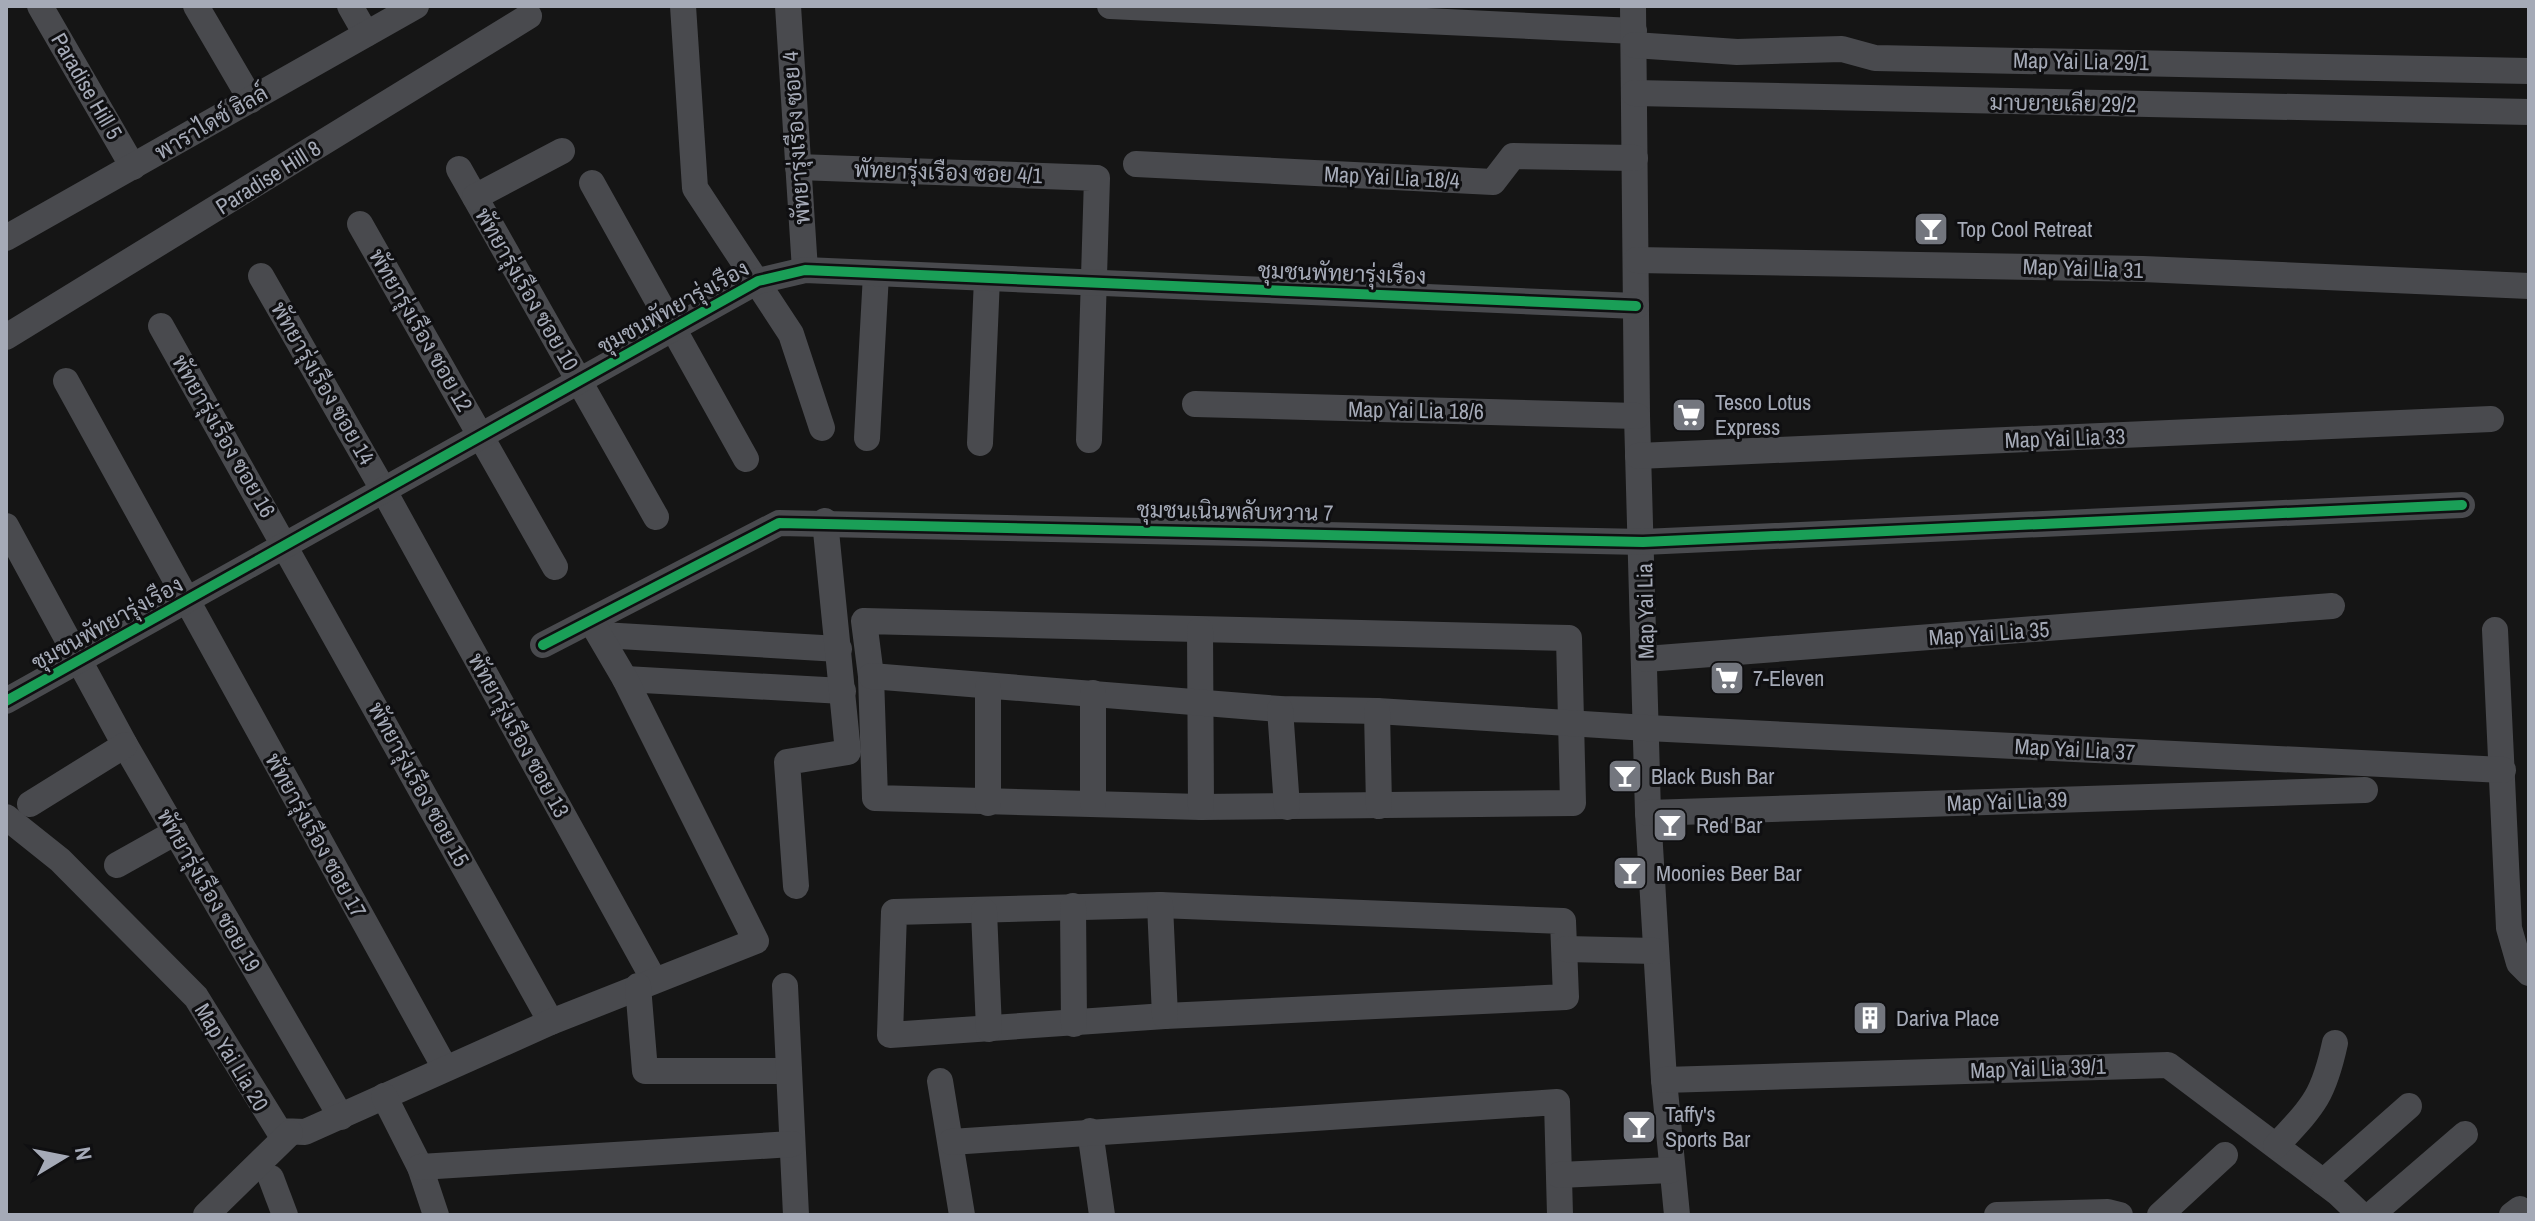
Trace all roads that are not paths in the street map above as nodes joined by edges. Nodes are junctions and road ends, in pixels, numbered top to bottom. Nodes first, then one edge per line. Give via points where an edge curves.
1 (40, 6) edge
2 (196, 6) edge
3 (350, 6) edge
4 (416, 6) edge
5 (683, 6) edge
6 (788, 6) edge
7 (1110, 6) edge
8 (529, 16) dead end
9 (1634, 27) edge
10 (366, 34) junction
11 (2529, 71) edge
12 (1634, 93) junction
13 (251, 100) junction
14 (2529, 112) edge
15 (562, 151) dead end
16 (1635, 158) junction
17 (1136, 164) dead end
18 (133, 167) junction
19 (798, 167) junction
20 (459, 169) dead end
21 (592, 183) dead end
22 (475, 197) junction
23 (360, 224) dead end
24 (9, 229) edge
25 (1636, 260) junction
26 (805, 270) junction
27 (876, 274) junction
28 (261, 276) dead end
29 (987, 278) junction
30 (758, 281) junction
31 (1094, 283) junction
32 (2529, 286) edge
33 (1636, 306) junction
34 (161, 326) dead end
35 (676, 327) junction
36 (6, 337) edge
37 (66, 381) dead end
38 (579, 381) junction
39 (1195, 404) dead end
40 (1637, 416) junction
41 (2491, 419) dead end
42 (822, 428) dead end
43 (481, 436) junction
44 (867, 438) dead end
45 (1089, 440) dead end
46 (980, 443) dead end
47 (1638, 456) junction
48 (746, 459) dead end
49 (384, 491) junction
50 (2462, 505) dead end
51 (656, 517) dead end
52 (825, 521) junction
53 (6, 526) edge
54 (1643, 542) junction
55 (286, 545) junction
56 (555, 567) dead end
57 (186, 602) junction
58 (2332, 606) dead end
59 (596, 628) junction
60 (1200, 630) junction
61 (2495, 630) dead end
62 (543, 645) dead end
63 (839, 649) junction
64 (1646, 659) junction
65 (79, 662) junction
66 (871, 676) junction
67 (625, 679) junction
68 (988, 688) junction
69 (843, 691) junction
70 (1093, 693) junction
71 (6, 701) edge
72 (1200, 702) junction
73 (1280, 709) junction
74 (1377, 711) junction
75 (1570, 722) junction
76 (1647, 728) junction
77 (125, 745) junction
78 (2503, 770) junction
79 (2365, 790) dead end
80 (988, 803) junction
81 (1093, 803) junction
82 (30, 804) dead end
83 (1379, 806) junction
84 (1201, 807) junction
85 (1287, 807) junction
86 (1648, 813) junction
87 (6, 817) edge
88 (176, 832) junction
89 (117, 865) dead end
90 (796, 886) dead end
91 (1160, 905) junction
92 (1073, 906) junction
93 (984, 911) junction
94 (1566, 949) junction
95 (1655, 951) junction
96 (2529, 973) edge
97 (646, 983) junction
98 (785, 986) dead end
99 (1165, 1016) junction
100 (551, 1022) junction
101 (1074, 1024) junction
102 (989, 1029) junction
103 (2335, 1043) dead end
104 (445, 1068) junction
105 (789, 1071) junction
106 (1664, 1080) junction
107 (940, 1081) dead end
108 (384, 1096) junction
109 (2409, 1106) dead end
110 (341, 1117) junction
111 (1090, 1131) junction
112 (290, 1133) junction
113 (2465, 1134) dead end
114 (951, 1142) junction
115 (792, 1144) junction
116 (2276, 1146) junction
117 (2225, 1155) dead end
118 (420, 1167) junction
119 (1671, 1170) junction
120 (1559, 1175) junction
121 (271, 1178) dead end
122 (2323, 1182) junction
123 (2111, 1214) edge
124 (206, 1215) edge
125 (285, 1215) edge
126 (436, 1215) edge
127 (796, 1215) edge
128 (962, 1215) edge
129 (1102, 1215) edge
130 (1560, 1215) edge
131 (1677, 1215) edge
132 (1997, 1215) edge
133 (2160, 1215) edge
134 (2361, 1215) edge
135 (2371, 1215) edge

1 - 18 street, Paradise Hill 5
2 - 13 street
3 - 10 street
4 - 10 street, พาราไดซ์ ฮิลล์
5 - 30 street via 695,188
6 - 19 street, พัทยารุ่งเรือง ซอย 4
7 - 9 street, Map Yai Lia 29/1
8 - 36 street, Paradise Hill 8
9 - 11 street, Map Yai Lia 29/1 via 1737,52 1842,49 1875,58
9 - 12 street, Map Yai Lia
10 - 13 street, พาราไดซ์ ฮิลล์
12 - 14 street, มาบยายเลีย 29/2
12 - 16 street, Map Yai Lia
13 - 18 street, พาราไดซ์ ฮิลล์
15 - 22 street, พัทยารุ่งเรือง ซอย 10
16 - 17 street, Map Yai Lia 18/4 via 1513,156 1493,182
16 - 25 street, Map Yai Lia
18 - 24 street, พาราไดซ์ ฮิลล์
19 - 26 street, พัทยารุ่งเรือง ซอย 4
19 - 31 street, พัทยารุ่งเรือง ซอย 4/1 via 1097,178
20 - 22 street, พัทยารุ่งเรือง ซอย 10
21 - 35 street
22 - 38 street, พัทยารุ่งเรือง ซอย 10
23 - 43 street, พัทยารุ่งเรือง ซอย 12
25 - 32 street, Map Yai Lia 31 via 2143,269
25 - 33 street, Map Yai Lia
26 - 27 street, ชุมชนพัทยารุ่งเรือง
26 - 30 street, ชุมชนพัทยารุ่งเรือง
27 - 29 street, ชุมชนพัทยารุ่งเรือง
27 - 44 street
28 - 49 street, พัทยารุ่งเรือง ซอย 14
29 - 31 street, ชุมชนพัทยารุ่งเรือง
29 - 46 street
30 - 35 street, ชุมชนพัทยารุ่งเรือง
30 - 42 street via 791,334
31 - 33 street, ชุมชนพัทยารุ่งเรือง
31 - 45 street
33 - 40 street, Map Yai Lia
34 - 55 street, พัทยารุ่งเรือง ซอย 16
35 - 38 street, ชุมชนพัทยารุ่งเรือง
35 - 48 street
37 - 57 street, พัทยารุ่งเรือง ซอย 17
38 - 43 street, ชุมชนพัทยารุ่งเรือง
38 - 51 street, พัทยารุ่งเรือง ซอย 10
39 - 40 street, Map Yai Lia 18/6
40 - 47 street, Map Yai Lia
41 - 47 street, Map Yai Lia 33
43 - 49 street, ชุมชนพัทยารุ่งเรือง
43 - 56 street, พัทยารุ่งเรือง ซอย 12
47 - 54 street, Map Yai Lia
49 - 55 street, ชุมชนพัทยารุ่งเรือง
49 - 97 street, พัทยารุ่งเรือง ซอย 13
50 - 54 street, ชุมชนเนินพลับหวาน 7
52 - 54 street, ชุมชนเนินพลับหวาน 7
52 - 59 street, ชุมชนเนินพลับหวาน 7 via 779,523 683,569
52 - 63 street
53 - 65 street, พัทยารุ่งเรือง ซอย 19
54 - 64 street, Map Yai Lia
55 - 57 street, ชุมชนพัทยารุ่งเรือง
55 - 100 street, พัทยารุ่งเรือง ซอย 15
57 - 65 street, ชุมชนพัทยารุ่งเรือง
57 - 104 street, พัทยารุ่งเรือง ซอย 17
58 - 64 street, Map Yai Lia 35
59 - 62 street, ชุมชนเนินพลับหวาน 7
59 - 63 street
59 - 67 street
60 - 66 street via 864,621
60 - 72 street
60 - 75 street via 1569,638
61 - 78 street
63 - 69 street
64 - 76 street, Map Yai Lia
65 - 71 street, ชุมชนพัทยารุ่งเรือง
65 - 77 street, พัทยารุ่งเรือง ซอย 19
66 - 68 street, Map Yai Lia 37
66 - 80 street via 875,798
67 - 69 street
67 - 97 street via 756,941
68 - 70 street, Map Yai Lia 37
68 - 80 street
69 - 90 street via 848,752 787,762
70 - 72 street, Map Yai Lia 37
70 - 81 street
72 - 73 street, Map Yai Lia 37
72 - 84 street
73 - 74 street, Map Yai Lia 37
73 - 85 street
74 - 75 street, Map Yai Lia 37
74 - 83 street
75 - 76 street, Map Yai Lia 37
75 - 83 street via 1573,803
76 - 78 street, Map Yai Lia 37
76 - 86 street, Map Yai Lia
77 - 82 street
77 - 88 street, พัทยารุ่งเรือง ซอย 19
78 - 96 street via 2509,928 2519,963
79 - 86 street, Map Yai Lia 39
80 - 81 street
81 - 84 street
83 - 85 street
84 - 85 street
86 - 95 street, Map Yai Lia
87 - 112 street, Map Yai Lia 20 via 60,860 196,997 271,1121 279,1131
88 - 89 street
88 - 110 street, พัทยารุ่งเรือง ซอย 19
91 - 92 street
91 - 94 street via 1563,921
91 - 99 street
92 - 93 street
92 - 101 street
93 - 102 street
93 - 102 street via 894,912 890,1035
94 - 95 street
94 - 99 street via 1566,997
95 - 106 street, Map Yai Lia
97 - 100 street
97 - 105 street via 645,1071
98 - 105 street
99 - 101 street
100 - 104 street
101 - 102 street
103 - 116 street via 2312,1109
104 - 108 street
105 - 115 street
106 - 116 street, Map Yai Lia 39/1 via 2168,1065
106 - 119 street, Map Yai Lia
107 - 114 street
108 - 110 street
108 - 118 street
109 - 122 street
110 - 112 street
111 - 114 street
111 - 120 street via 1557,1102
111 - 129 street
112 - 124 street
113 - 135 street
114 - 128 street
115 - 118 street
115 - 127 street
116 - 122 street, Map Yai Lia 39/1
117 - 133 street
118 - 126 street
119 - 120 street
119 - 131 street, Map Yai Lia
120 - 130 street
121 - 125 street
122 - 134 street, Map Yai Lia 39/1
123 - 132 street

